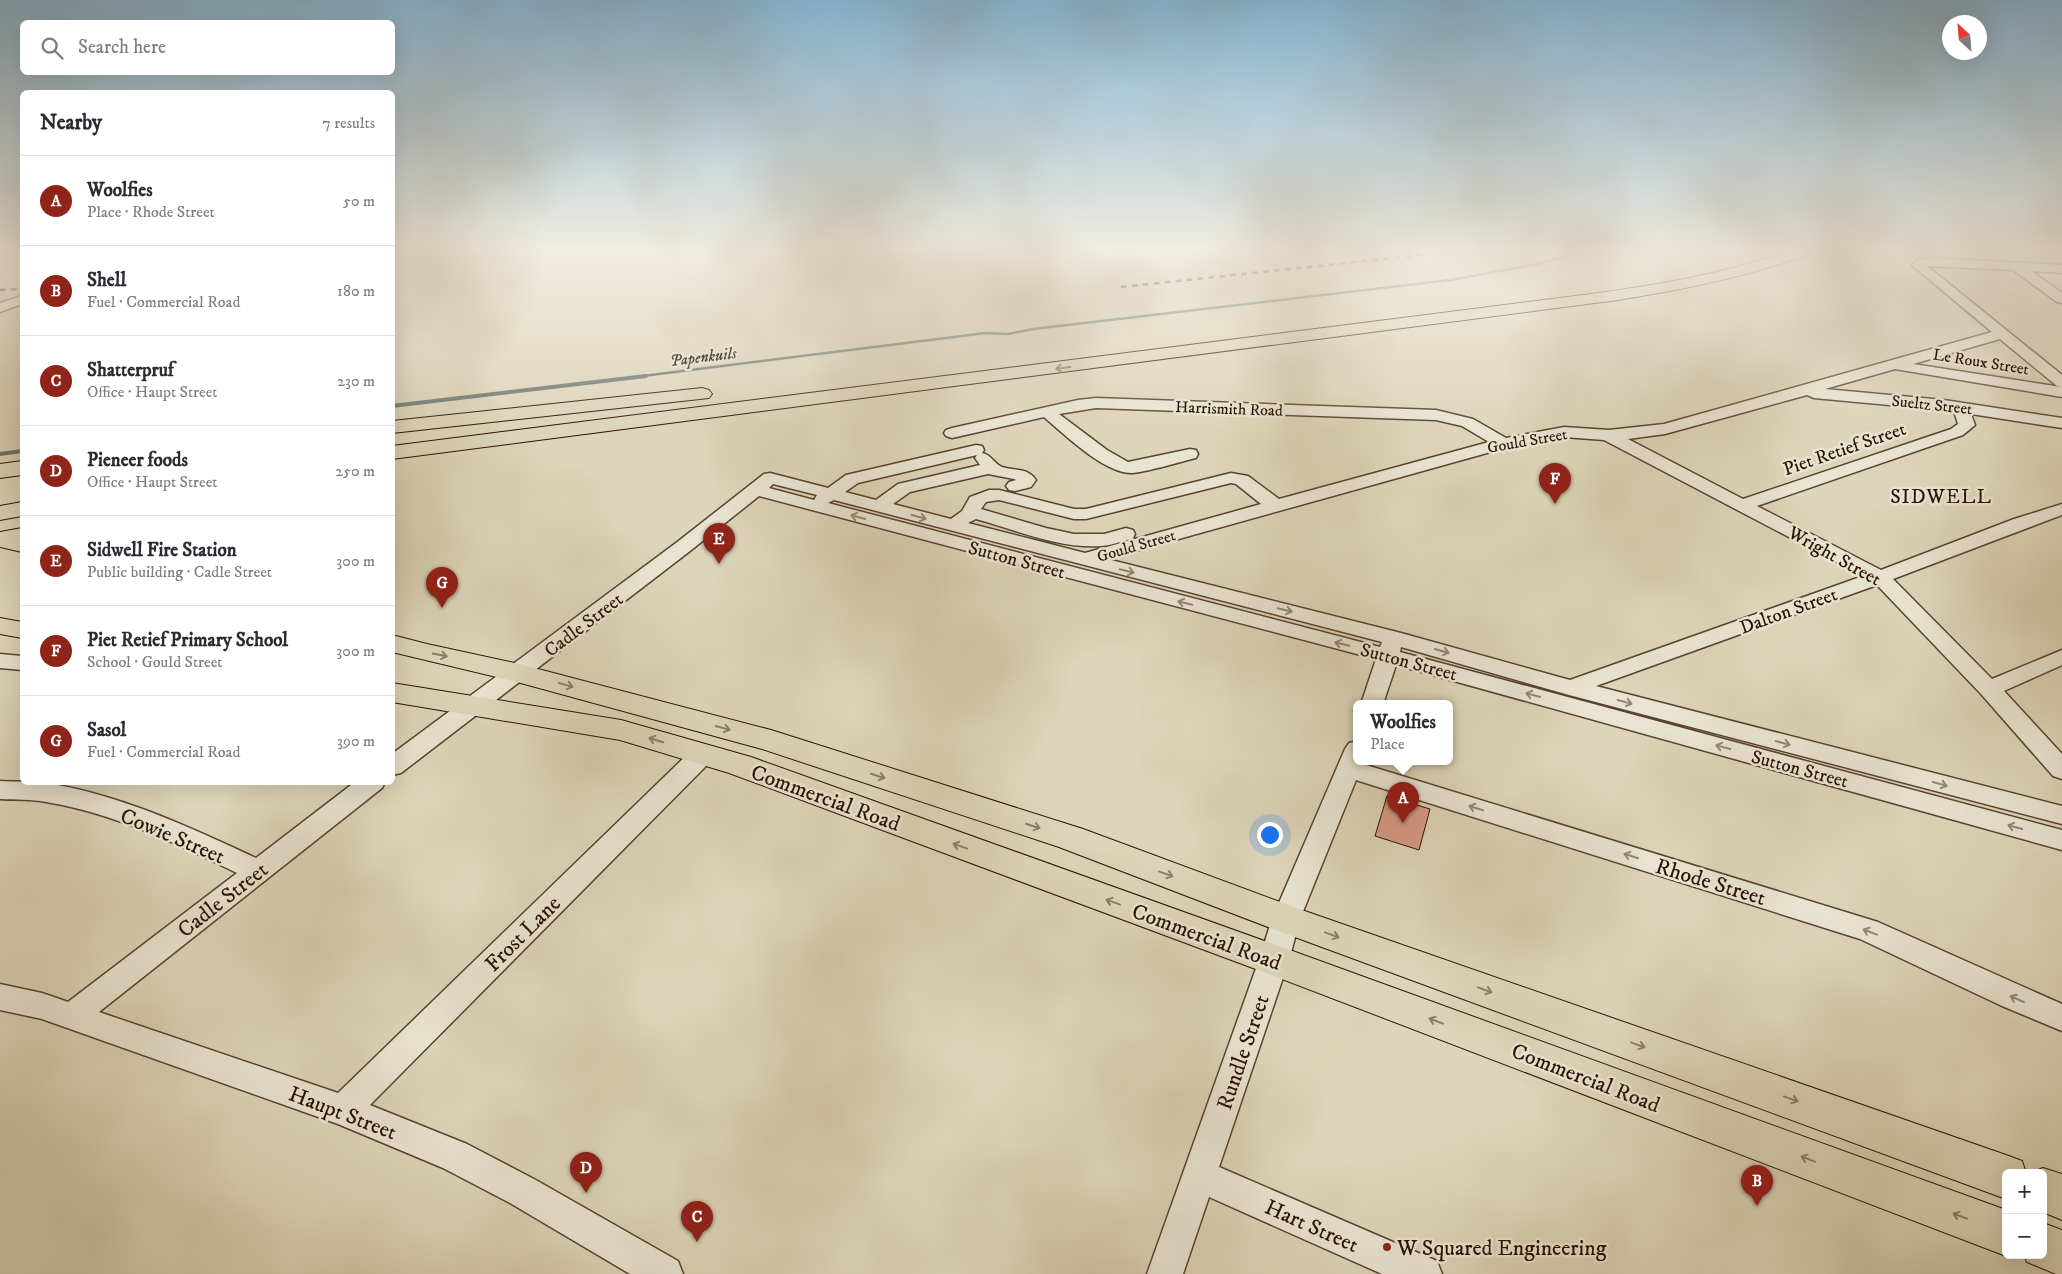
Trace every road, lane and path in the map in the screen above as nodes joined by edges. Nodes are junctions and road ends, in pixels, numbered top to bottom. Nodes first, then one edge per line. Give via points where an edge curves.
1 (1407, 311) edge
2 (1491, 311) edge
3 (1974, 311) edge
4 (2001, 334) junction
5 (1895, 365) junction
6 (859, 378) junction
7 (975, 379) junction
8 (2062, 383) edge
9 (1800, 392) junction
10 (2062, 392) edge
11 (1960, 407) junction
12 (1047, 412) junction
13 (2062, 423) edge
14 (395, 427) edge
15 (1609, 436) junction
16 (395, 438) edge
17 (1504, 442) junction
18 (976, 450) junction
19 (395, 453) edge
20 (1190, 454) dead end
21 (395, 467) edge
22 (20, 468) edge
23 (991, 468) junction
24 (0, 471) edge
25 (762, 483) joint
26 (1015, 486) dead end
27 (20, 492) edge
28 (0, 496) edge
29 (823, 499) junction
30 (1270, 501) junction
31 (1742, 505) junction
32 (879, 506) junction
33 (20, 509) edge
34 (2062, 509) edge
35 (0, 513) edge
36 (971, 514) junction
37 (955, 526) junction
38 (1031, 554) junction
39 (1084, 560) junction
40 (1880, 577) junction
41 (1147, 585) junction
42 (0, 626) edge
43 (20, 630) edge
44 (395, 644) edge
45 (1391, 647) junction
46 (2062, 657) edge
47 (0, 661) edge
48 (20, 663) edge
49 (519, 673) junction
50 (1989, 689) junction
51 (395, 693) edge
52 (1565, 695) junction
53 (1595, 695) junction
54 (1373, 700) edge
55 (475, 706) junction
56 (702, 755) junction
57 (1353, 759) edge
58 (395, 765) edge
59 (1371, 765) edge
60 (2062, 770) edge
61 (369, 785) edge
62 (58, 788) edge
63 (0, 790) edge
64 (2062, 815) edge
65 (2062, 840) edge
66 (257, 871) junction
67 (1286, 919) junction
68 (1274, 960) junction
69 (0, 997) edge
70 (72, 1016) junction
71 (2062, 1018) edge
72 (343, 1110) junction
73 (1200, 1176) junction
74 (2002, 1176) edge
75 (2047, 1191) edge
76 (2062, 1197) edge
77 (2002, 1232) edge
78 (2047, 1247) edge
79 (2062, 1253) edge
80 (665, 1274) edge
81 (1165, 1274) edge
82 (1424, 1274) edge

1 - 6 main road
2 -> 7 main road
3 - 4 street
4 - 5 street, Gould Street
4 - 8 street
5 - 9 street, Gould Street
5 - 10 street, Le Roux Street
6 - 14 main road
6 - 16 main road
7 - 19 main road
7 - 21 main road
9 - 11 street, Sueltz Street
9 - 15 street, Gould Street via 1673,427
11 - 13 street, Sueltz Street
11 - 31 street, Piet Retief Street via 1968,425 1957,432
12 - 17 street, Harrismith Road via 1096,403 1436,415 1467,422
12 - 18 street, Harrismith Road via 956,432
12 - 20 street via 1096,452 1124,468
15 - 17 street, Gould Street via 1564,432
15 - 31 street, Wright Street
17 - 30 street, Gould Street
18 - 23 street
18 - 29 street via 852,479
22 - 24 main road
23 - 26 street via 1019,474 1026,480
23 - 32 street via 904,488
25 - 29 street, Sutton Street
25 - 49 street, Cadle Street
27 - 28 main road
29 - 32 street, Sutton Street
38 -> 29 street, Sutton Street
30 - 36 street via 1102,540 1067,538
30 - 36 street via 1242,480 1231,478 1086,514 990,495 980,497 973,504
30 - 39 street, Gould Street
31 - 40 street, Wright Street
32 -> 37 street, Sutton Street
33 - 35 main road
34 - 40 street, Dalton Street
36 - 37 street
37 - 38 street, Sutton Street
38 - 39 street, Sutton Street
38 - 41 street, Sutton Street
39 -> 41 street, Sutton Street
40 - 50 street, Wright Street
40 - 53 street, Dalton Street
41 - 45 street, Sutton Street
42 - 43 main road
44 -> 49 main road, Commercial Road
45 - 52 street, Sutton Street
45 - 54 street
46 - 50 street
47 - 48 street
49 - 55 street, Cadle Street
49 -> 67 main road, Commercial Road via 790,747 1071,838
50 - 60 street, Wright Street
51 - 55 main road, Commercial Road
52 - 53 street, Sutton Street
52 - 53 street, Dalton Street
53 -> 64 street, Sutton Street
65 -> 53 street, Sutton Street
56 -> 55 main road, Commercial Road via 622,730
55 - 58 street, Cadle Street
68 -> 56 main road, Commercial Road via 740,765
56 - 72 street, Frost Lane
57 - 67 street, Rundle Street
71 -> 59 street, Rhode Street via 1868,930
61 - 66 street, Cadle Street
62 - 63 street, Cowie Street
62 - 66 street, Cowie Street via 143,818
66 - 70 street, Cadle Street
67 - 68 street, Rundle Street
67 -> 74 main road, Commercial Road
68 - 73 street, Rundle Street
77 -> 68 main road, Commercial Road
69 - 70 street, Haupt Street
70 - 72 street, Haupt Street
72 - 80 street, Haupt Street via 455,1156
73 - 81 street, Rundle Street
73 - 82 street, Hart Street
75 - 76 main road
78 - 79 main road

